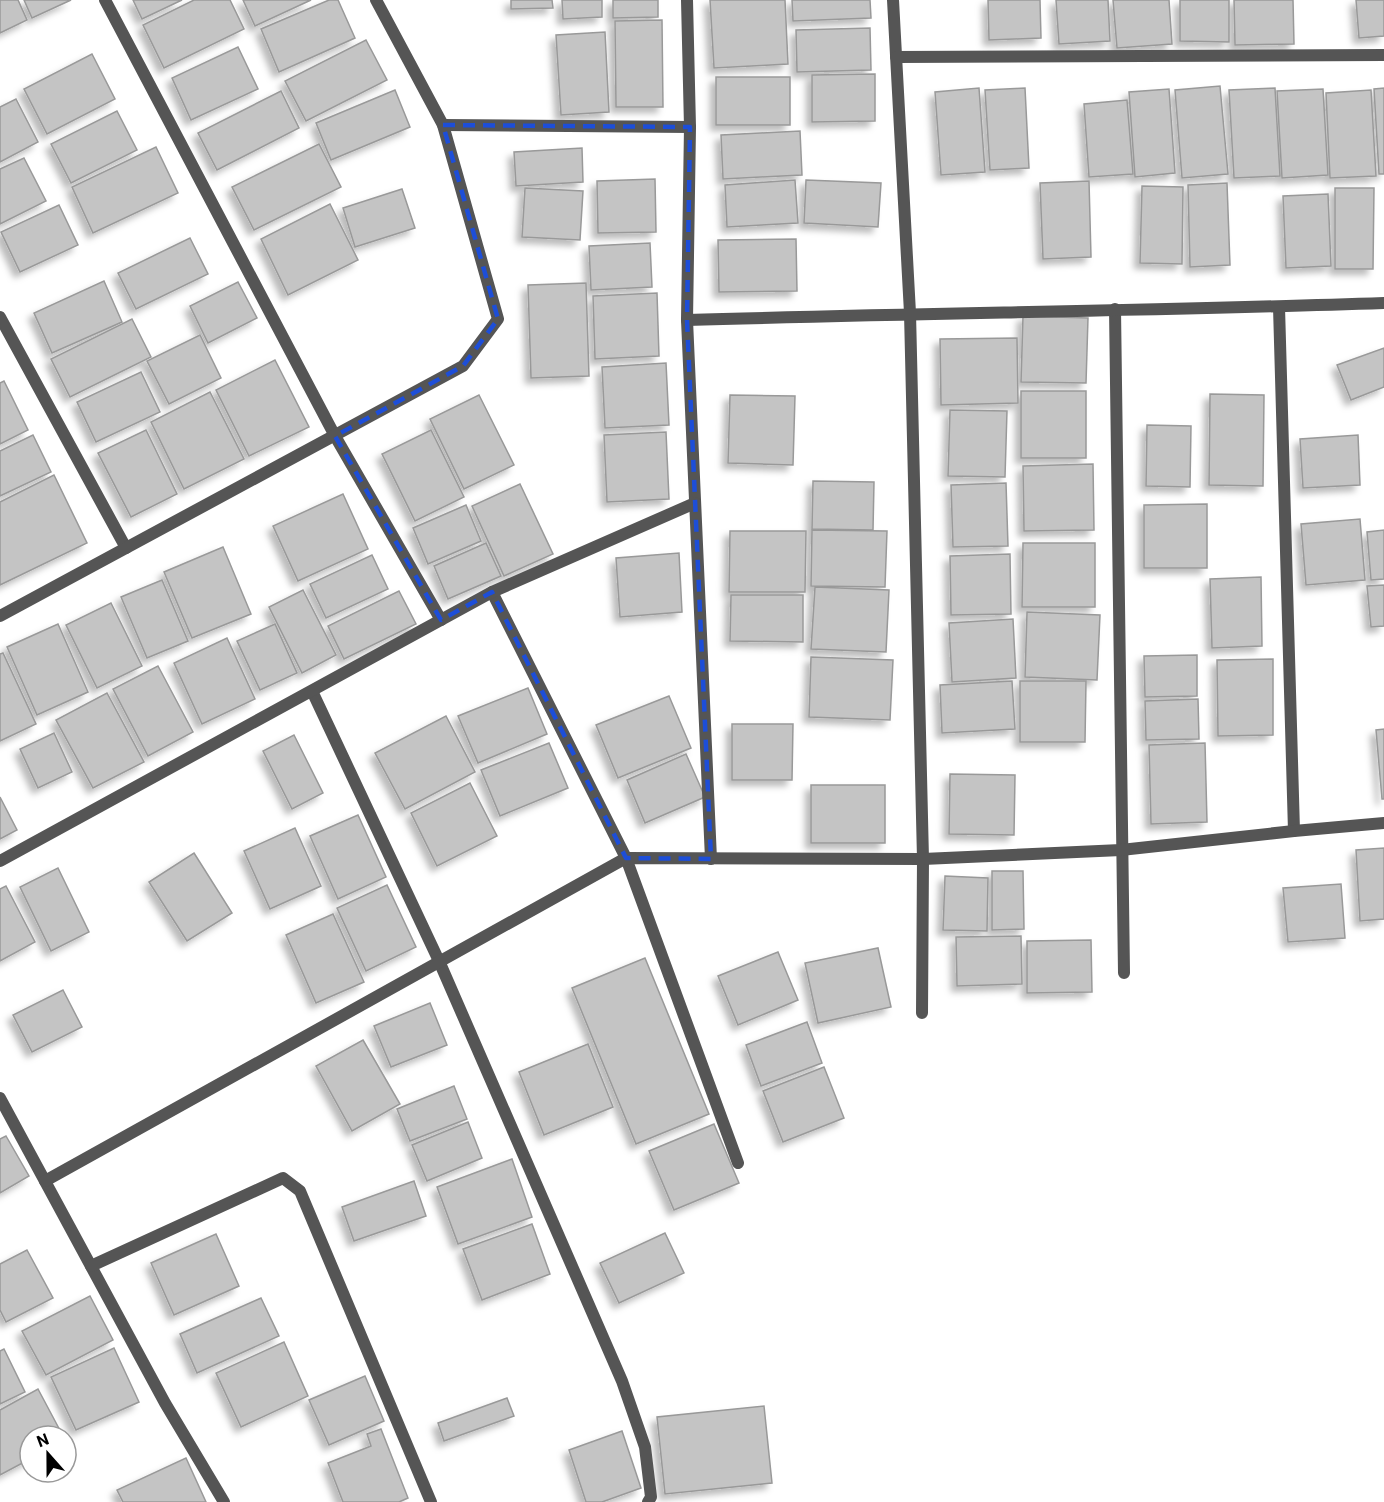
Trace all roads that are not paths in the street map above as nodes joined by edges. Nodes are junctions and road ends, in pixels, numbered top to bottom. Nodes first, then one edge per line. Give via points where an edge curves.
1 (105, 0) edge
2 (376, 0) edge
3 (687, 0) edge
4 (893, 0) edge
5 (1384, 55) edge
6 (896, 57) junction
7 (443, 125) junction
8 (690, 127) junction
9 (1384, 303) edge
10 (1279, 307) junction
11 (1115, 309) junction
12 (910, 313) junction
13 (0, 316) edge
14 (687, 320) junction
15 (335, 436) junction
16 (695, 504) junction
17 (126, 548) junction
18 (492, 592) junction
19 (0, 616) edge
20 (441, 620) junction
21 (312, 691) junction
22 (1384, 823) edge
23 (1294, 831) junction
24 (1121, 850) junction
25 (626, 858) junction
26 (711, 859) junction
27 (922, 859) junction
28 (0, 861) edge
29 (439, 961) junction
30 (1124, 973) dead end
31 (922, 1013) dead end
32 (0, 1098) edge
33 (738, 1163) dead end
34 (45, 1181) junction
35 (91, 1266) junction
36 (224, 1502) edge
37 (431, 1502) edge
38 (648, 1502) edge

1 - 15 street
2 - 7 street
3 - 8 street
4 - 6 street
5 - 6 street
6 - 12 street
7 - 8 street
7 - 15 street via 498,319 463,366
8 - 14 street
9 - 10 street
10 - 11 street
10 - 23 street
11 - 12 street
11 - 24 street
12 - 14 street
12 - 27 street
13 - 17 street
14 - 16 street
15 - 17 street
15 - 20 street
16 - 18 street
16 - 26 street
17 - 19 street
18 - 20 street
18 - 25 street
20 - 21 street
21 - 28 street
21 - 29 street
22 - 23 street
23 - 24 street
24 - 27 street
24 - 30 street
25 - 26 street
25 - 29 street
25 - 33 street
26 - 27 street
27 - 31 street
29 - 34 street
29 - 38 street via 622,1381 645,1447 651,1497
32 - 34 street
34 - 35 street
35 - 36 street
35 - 37 street via 283,1178 300,1191

